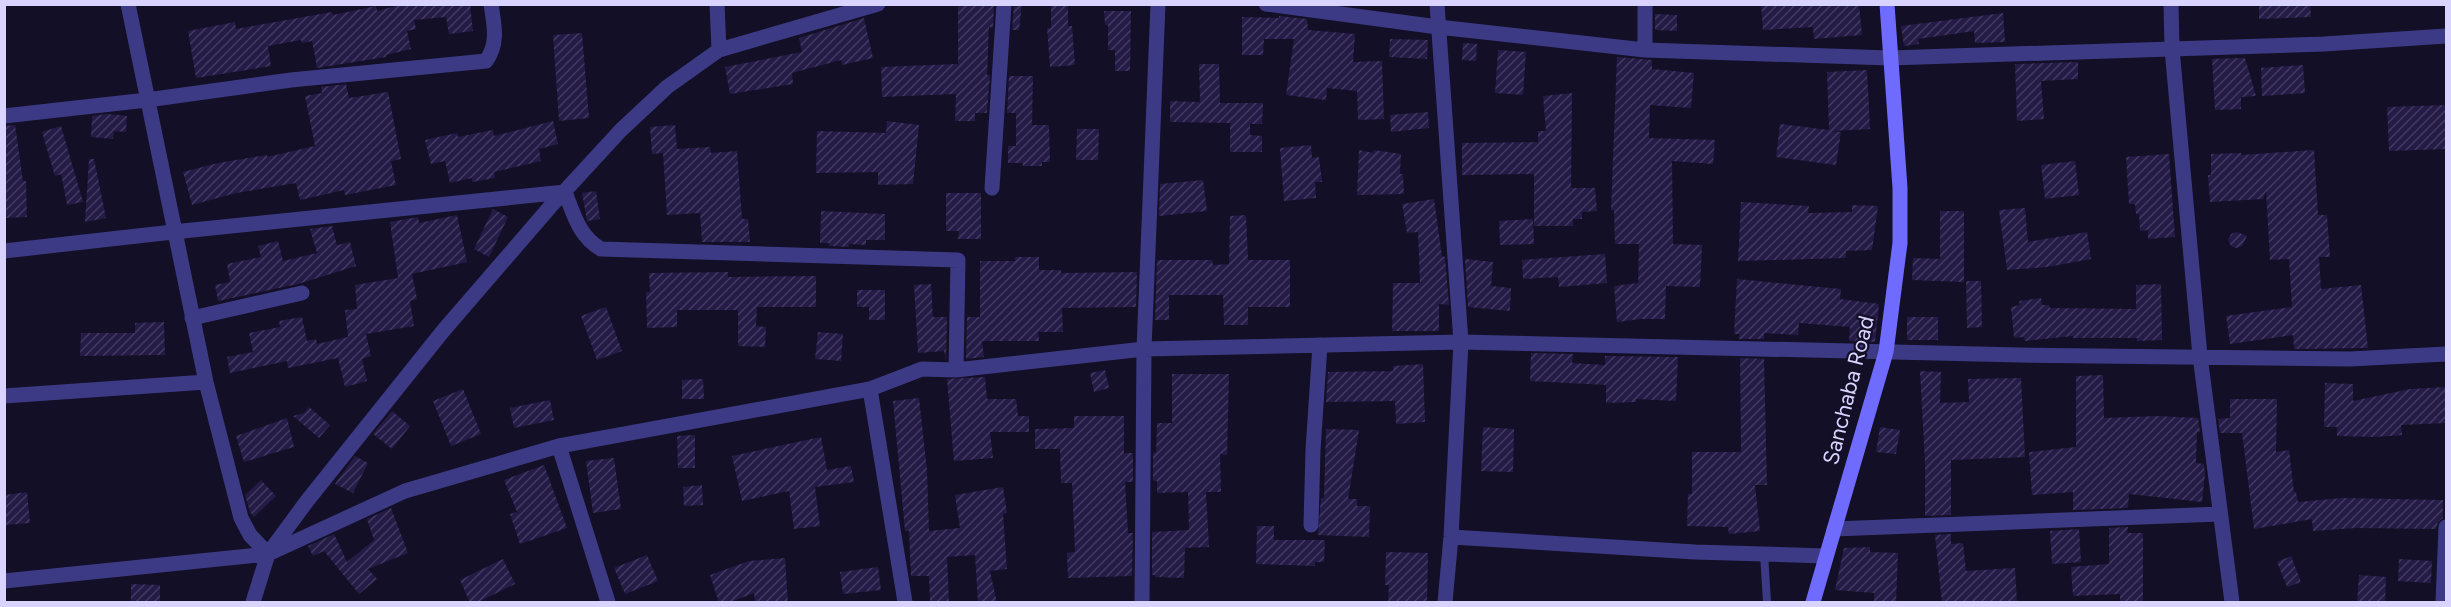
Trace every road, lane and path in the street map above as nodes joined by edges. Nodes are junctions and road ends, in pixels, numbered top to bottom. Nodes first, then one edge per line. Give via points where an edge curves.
1 (128, 4) edge
2 (491, 4) edge
3 (717, 4) edge
4 (878, 4) edge
5 (1004, 4) edge
6 (1158, 4) edge
7 (1266, 4) edge
8 (1437, 4) edge
9 (1645, 4) edge
10 (1887, 4) edge
11 (2171, 4) edge
12 (1438, 27) junction
13 (2446, 36) edge
14 (2172, 49) junction
15 (720, 50) junction
16 (1645, 50) junction
17 (1890, 58) junction
18 (147, 100) junction
19 (4, 116) edge
20 (992, 188) dead end
21 (565, 192) junction
22 (173, 232) junction
23 (4, 251) edge
24 (302, 293) dead end
25 (192, 318) junction
26 (1461, 342) junction
27 (1320, 345) junction
28 (1144, 349) junction
29 (1886, 351) junction
30 (2446, 354) edge
31 (2200, 356) junction
32 (956, 370) junction
33 (206, 382) junction
34 (870, 389) junction
35 (4, 396) edge
36 (559, 446) junction
37 (2220, 514) junction
38 (1311, 525) dead end
39 (2446, 527) edge
40 (1834, 529) junction
41 (1451, 537) junction
42 (268, 554) junction
43 (1764, 554) junction
44 (1826, 556) junction
45 (4, 581) edge
46 (253, 603) edge
47 (608, 603) edge
48 (905, 603) edge
49 (1142, 603) edge
50 (1446, 603) edge
51 (1767, 603) edge
52 (1813, 603) edge
53 (2232, 603) edge
54 (2443, 603) edge

1 - 18 street
2 - 18 street via 495,40 486,61 291,80
3 - 15 street
4 - 15 street
5 - 20 street
6 - 28 street
7 - 12 street
8 - 12 street
9 - 16 street
10 - 17 street, Sanchaba Road
11 - 14 street
12 - 16 street
12 - 26 street
13 - 14 street
14 - 17 street
14 - 31 street
15 - 21 street via 667,87 621,130
16 - 17 street
17 - 29 street, Sanchaba Road via 1900,243
18 - 19 street
18 - 22 street
21 - 22 street
21 - 32 street via 580,230 601,249 958,260
21 - 42 street via 443,331
22 - 23 street
22 - 25 street
24 - 25 street
25 - 33 street
26 - 27 street
26 - 29 street
26 - 41 street
27 - 28 street
27 - 38 street
28 - 32 street
28 - 49 street
29 - 31 street
29 - 40 street, Sanchaba Road
30 - 31 street via 2350,359
31 - 37 street
32 - 34 street via 922,369
33 - 35 street
33 - 42 street via 241,518
34 - 36 street
34 - 48 street
36 - 42 street via 405,491
36 - 47 street
37 - 40 street
37 - 53 street
39 - 54 street
40 - 44 street, Sanchaba Road
41 - 43 street
41 - 50 street
42 - 45 street
42 - 46 street
43 - 44 street
43 - 51 lane
44 - 52 street, Sanchaba Road

